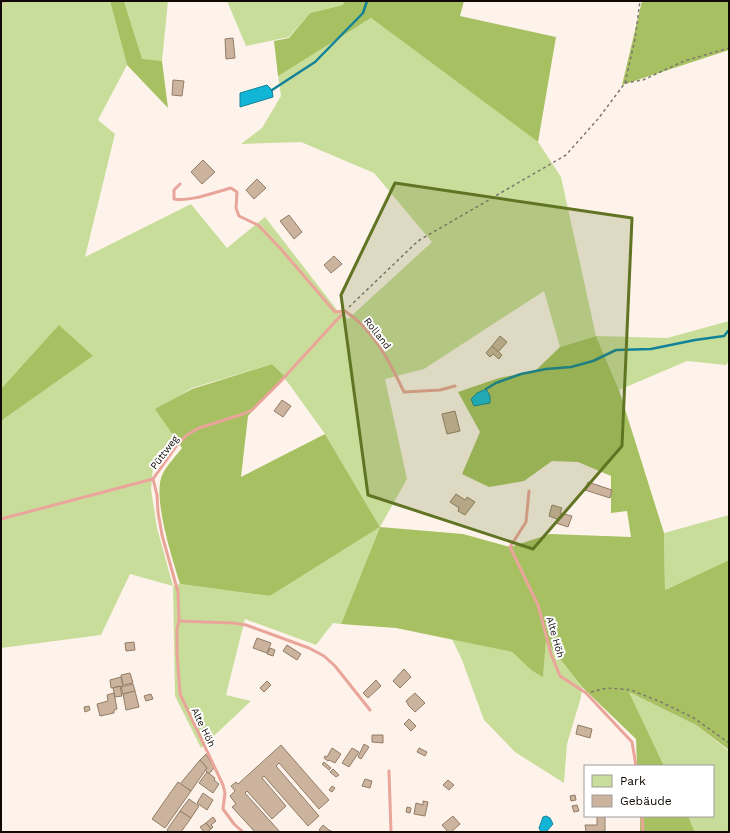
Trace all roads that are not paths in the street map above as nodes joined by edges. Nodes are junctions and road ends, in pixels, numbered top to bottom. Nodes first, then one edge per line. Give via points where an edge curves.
1 (5, 1) edge
2 (1, 2) edge
3 (180, 184) dead end
4 (345, 311) junction
5 (455, 386) dead end
6 (154, 479) junction
7 (529, 491) dead end
8 (1, 519) edge
9 (179, 621) junction
10 (370, 710) dead end
11 (636, 765) edge
12 (389, 771) dead end
13 (642, 817) edge
14 (243, 832) edge
15 (391, 832) edge
16 (643, 832) edge

1 - 2 lane
3 - 4 lane, Rolland via 174,190 174,199 235,189 239,216 258,225 335,312
4 - 5 lane, Rolland via 377,341 404,392 440,390
4 - 6 lane, Püttweg via 252,410 199,428 187,435
6 - 8 lane, Püttweg
6 - 9 lane, Alte Höh via 162,535 178,592
7 - 11 lane, Alte Höh via 526,522 510,547 538,605 551,654 560,676 586,693 632,742
9 - 10 lane via 246,625 309,648 335,666
9 - 14 lane, Alte Höh via 177,652 180,694 223,785 223,809
12 - 15 lane
13 - 16 lane

